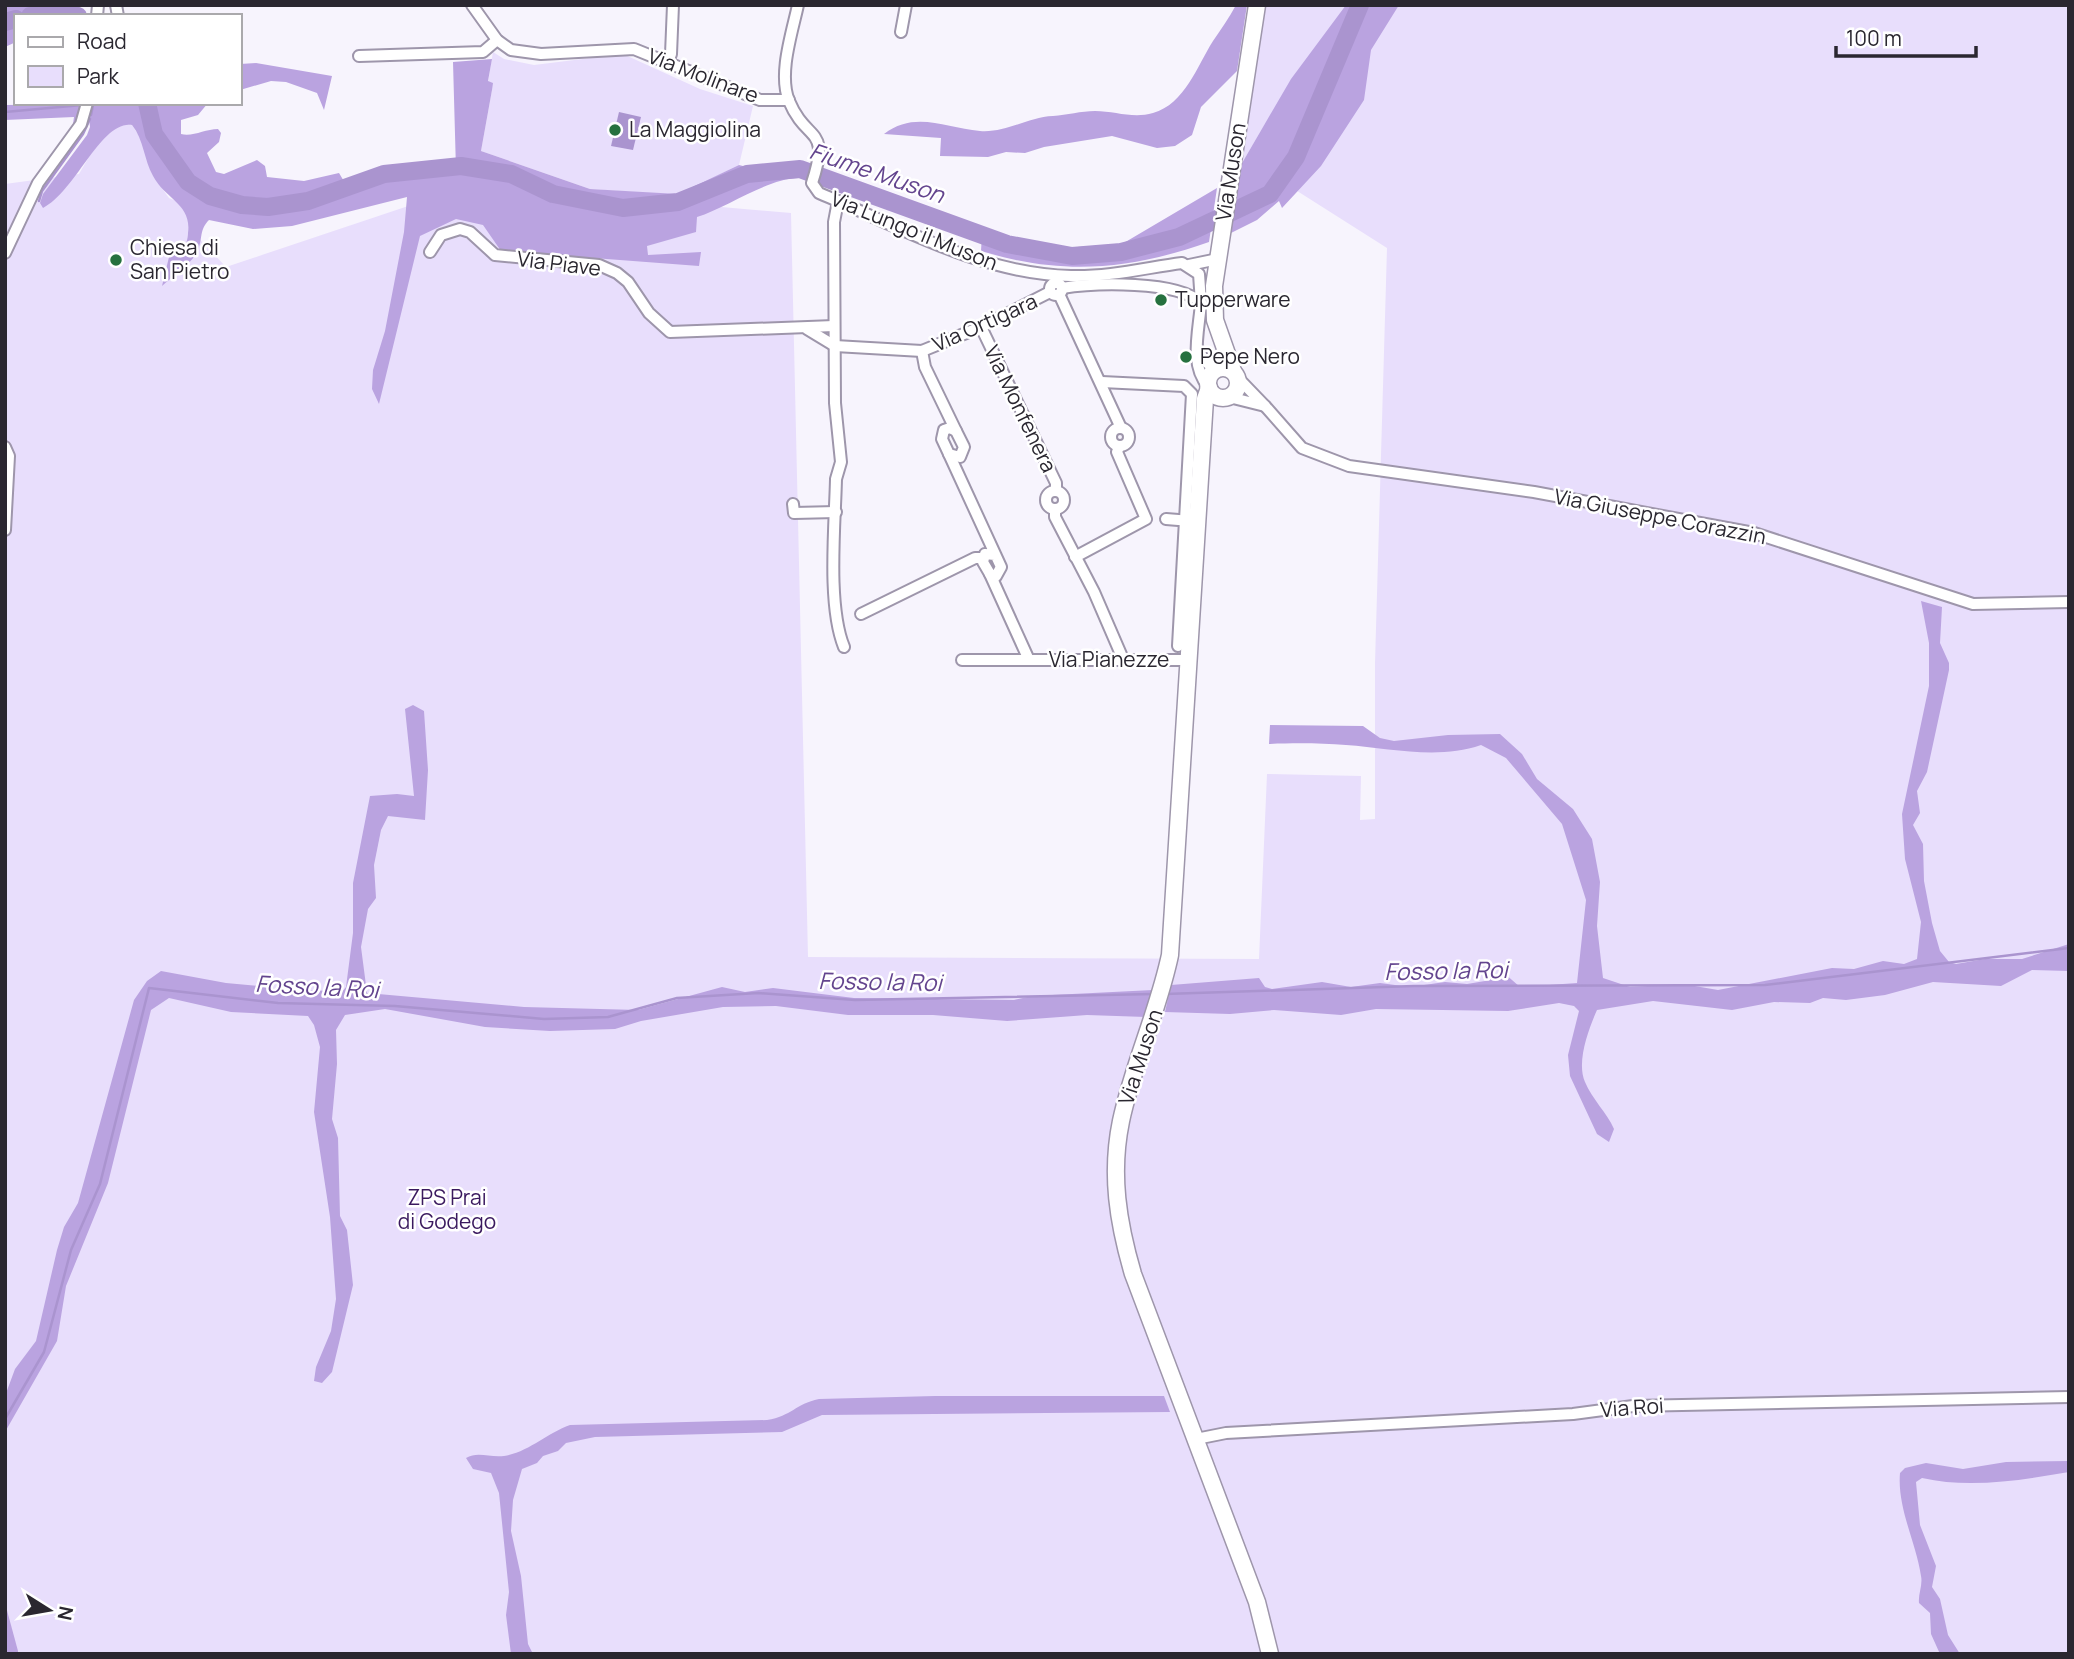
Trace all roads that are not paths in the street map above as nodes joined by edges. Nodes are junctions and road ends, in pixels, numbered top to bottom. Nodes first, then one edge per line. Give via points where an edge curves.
1 (472, 5) edge
2 (673, 5) edge
3 (798, 5) edge
4 (906, 5) edge
5 (1257, 5) edge
6 (901, 32) dead end
7 (497, 40) junction
8 (359, 56) dead end
9 (668, 62) junction
10 (789, 100) junction
11 (87, 106) edge
12 (838, 201) junction
13 (430, 252) dead end
14 (5, 253) edge
15 (1218, 259) junction
16 (1189, 264) junction
17 (1057, 291) junction
18 (1201, 303) junction
19 (834, 326) junction
20 (981, 327) junction
21 (806, 329) junction
22 (835, 346) junction
23 (1198, 349) junction
24 (922, 351) junction
25 (1226, 372) junction
26 (1102, 382) junction
27 (1209, 387) junction
28 (1227, 397) junction
29 (1265, 406) junction
30 (951, 426) junction
31 (1203, 435) junction
32 (5, 447) edge
33 (955, 459) junction
34 (793, 503) dead end
35 (836, 512) junction
36 (1147, 517) junction
37 (1191, 522) junction
38 (5, 530) edge
39 (989, 552) junction
40 (1074, 557) junction
41 (2069, 602) edge
42 (861, 614) dead end
43 (1186, 615) junction
44 (1178, 646) dead end
45 (844, 647) dead end
46 (1123, 659) junction
47 (962, 660) dead end
48 (1029, 660) junction
49 (1189, 660) junction
50 (2069, 1397) edge
51 (1196, 1439) junction
52 (1270, 1654) edge

1 - 7 street
2 - 9 street
3 - 10 street via 786,78
4 - 6 street
5 - 15 main road, Via Muson
7 - 8 street via 483,52
7 - 9 street, Via Molinare via 524,53 625,48
9 - 10 street, Via Molinare via 760,100
10 - 12 street, Via Lungo il Muson via 820,145 812,187
11 - 14 street via 81,124 29,200
12 - 16 street, Via Lungo il Muson via 959,253 1024,271 1096,276
12 - 19 street
13 - 21 street, Via Piave via 441,234 460,229 470,232 495,255 598,265 628,282 649,313 670,332
15 - 16 street, Via Lungo il Muson
15 - 25 main road, Via Muson via 1213,305
16 - 18 street via 1201,278
17 - 18 street via 1093,284 1168,289 1187,293
17 - 20 street, Via Ortigara
17 - 26 street, Via Ortigara
18 - 23 street
19 - 21 street, Via Piave
19 - 22 street
20 - 24 street, Via Ortigara
20 - 40 street, Via Monfenera via 1056,483 1056,491 1046,497
21 - 22 street
22 - 24 street, Via Ortigara
22 - 35 street via 841,462
23 - 25 street, Via Giuseppe Corazzin via 1203,359
23 - 27 street via 1196,361
24 - 30 street
25 - 27 main road, Via Muson via 1210,375
25 - 28 main road, Via Muson via 1237,389
25 - 29 street, Via Giuseppe Corazzin
26 - 36 street, Via Ortigara via 1129,437 1117,452
26 - 37 street via 1184,386 1192,394
27 - 28 main road via 1216,396
27 - 31 main road, Via Muson
28 - 29 street
28 - 31 main road, Via Muson
29 - 41 street, Via Giuseppe Corazzin via 1301,448 1349,466 1534,492 1754,533 1973,604
30 - 33 street via 942,439
30 - 33 street via 964,447
31 - 37 main road, Via Muson
32 - 38 street via 9,456
33 - 39 street
34 - 35 street via 794,513
35 - 45 street via 837,629
36 - 37 street
36 - 40 street
37 - 43 main road, Via Muson
39 - 42 street
39 - 48 street, Via Pianezze via 1001,567 993,575 995,590
40 - 46 street, Via Monfenera
43 - 44 street
43 - 49 main road, Via Muson
46 - 48 street, Via Pianezze
46 - 49 street, Via Pianezze
47 - 48 street, Via Pianezze
49 - 51 main road, Via Muson via 1172,926 1161,996 1121,1120 1115,1162 1117,1209 1133,1274
50 - 51 street, Via Roi via 1633,1406 1573,1414 1226,1433
51 - 52 main road, Via Muson via 1257,1602

